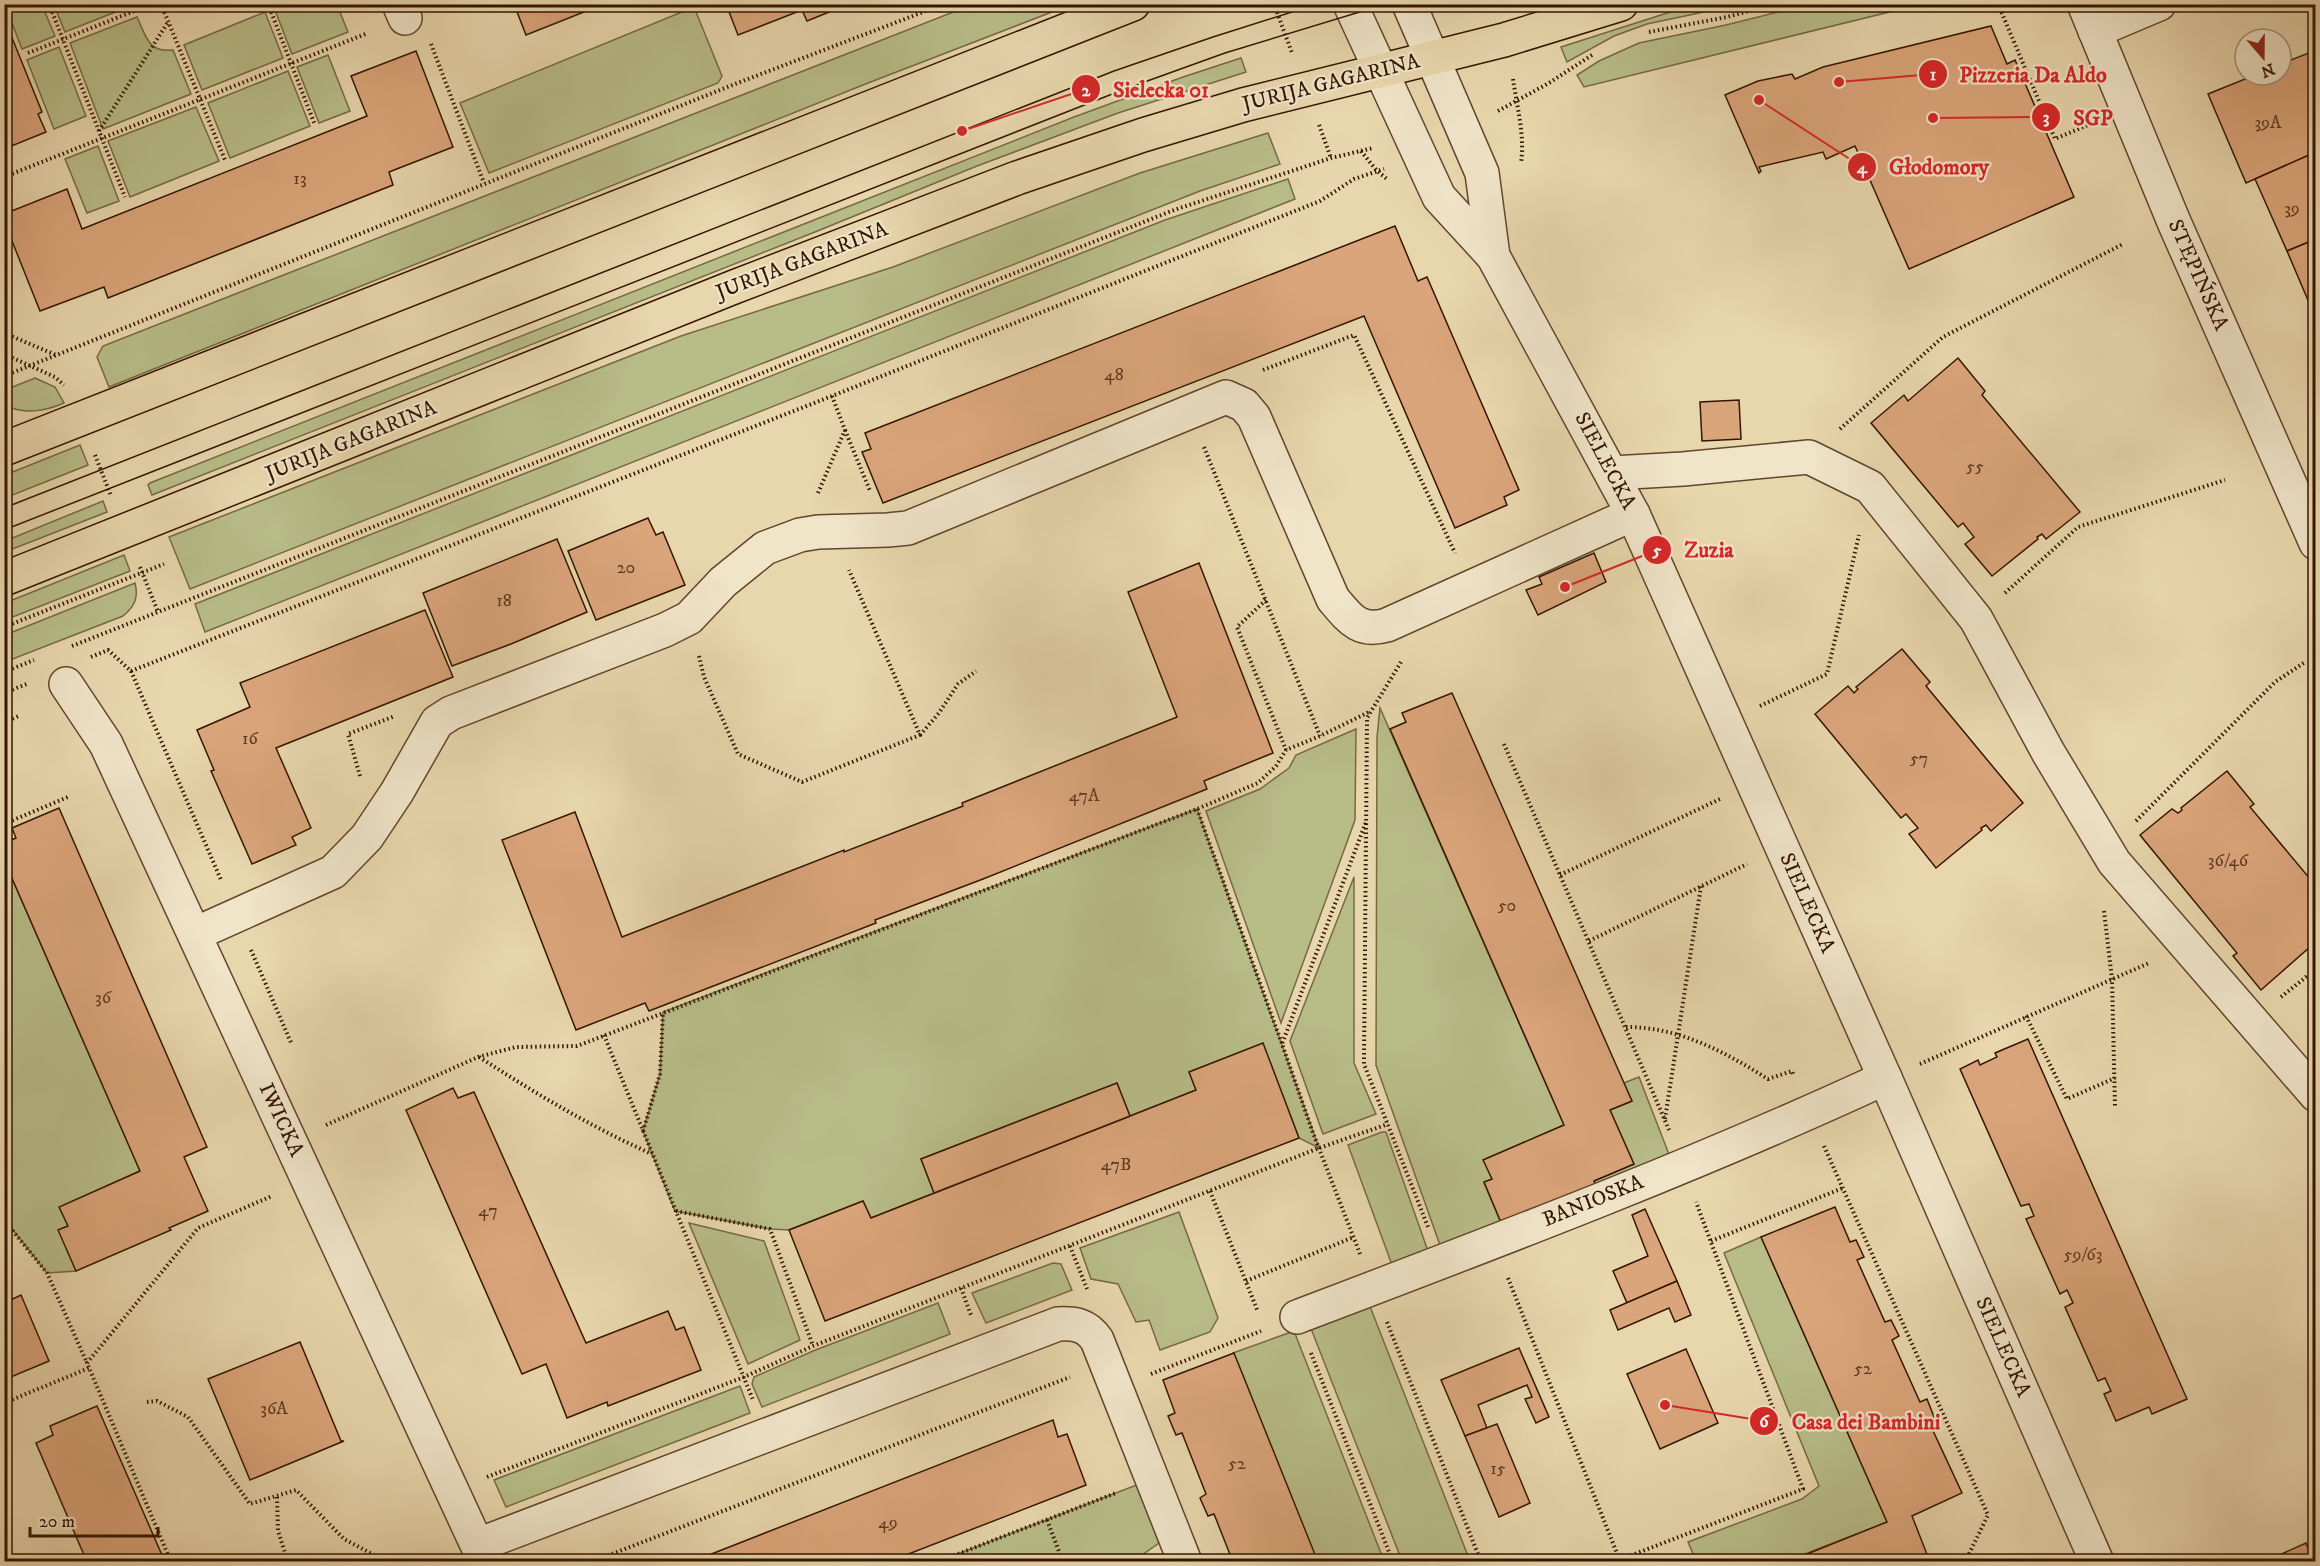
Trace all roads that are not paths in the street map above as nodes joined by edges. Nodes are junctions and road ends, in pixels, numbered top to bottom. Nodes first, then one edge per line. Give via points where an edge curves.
1 (1133, 4) edge
2 (1350, 4) edge
3 (1409, 4) edge
4 (1621, 4) edge
5 (2159, 4) edge
6 (2089, 18) edge
7 (1433, 58) junction
8 (1381, 70) junction
9 (1492, 256) junction
10 (4, 449) edge
11 (1612, 473) junction
12 (1633, 514) junction
13 (2316, 543) edge
14 (4, 579) edge
15 (52, 681) road end
16 (195, 934) junction
17 (1886, 1078) junction
18 (2316, 1095) edge
19 (1297, 1317) road end
20 (481, 1553) edge
21 (1185, 1562) edge
22 (2097, 1562) edge

1 - 10 main road
2 - 8 street, SIELECKA
3 - 7 street, SIELECKA
4 - 7 main road, JURIJA GAGARINA via 1535,32
5 - 6 street
6 - 13 street, STĘPIŃSKA
7 - 8 main road, JURIJA GAGARINA
7 - 9 street, SIELECKA via 1482,173
8 - 9 street, SIELECKA via 1439,197
8 - 14 main road, JURIJA GAGARINA via 1280,94 1017,178
9 - 11 street, SIELECKA
11 - 12 street, SIELECKA
11 - 18 street via 1809,457 1870,487 1976,619 2048,752 2114,862
12 - 16 street via 1373,629 1359,624 1333,599 1254,417 1244,405 1226,397 908,528 800,535 765,548 723,582 689,618 437,722 367,837 333,872
12 - 17 street, SIELECKA
15 - 16 street, IWICKA via 106,744
16 - 20 street, IWICKA
17 - 19 street, BANIOSKA via 1682,1165
17 - 22 street, SIELECKA
20 - 21 street via 509,1532 1058,1324 1078,1324 1097,1341 1107,1362

